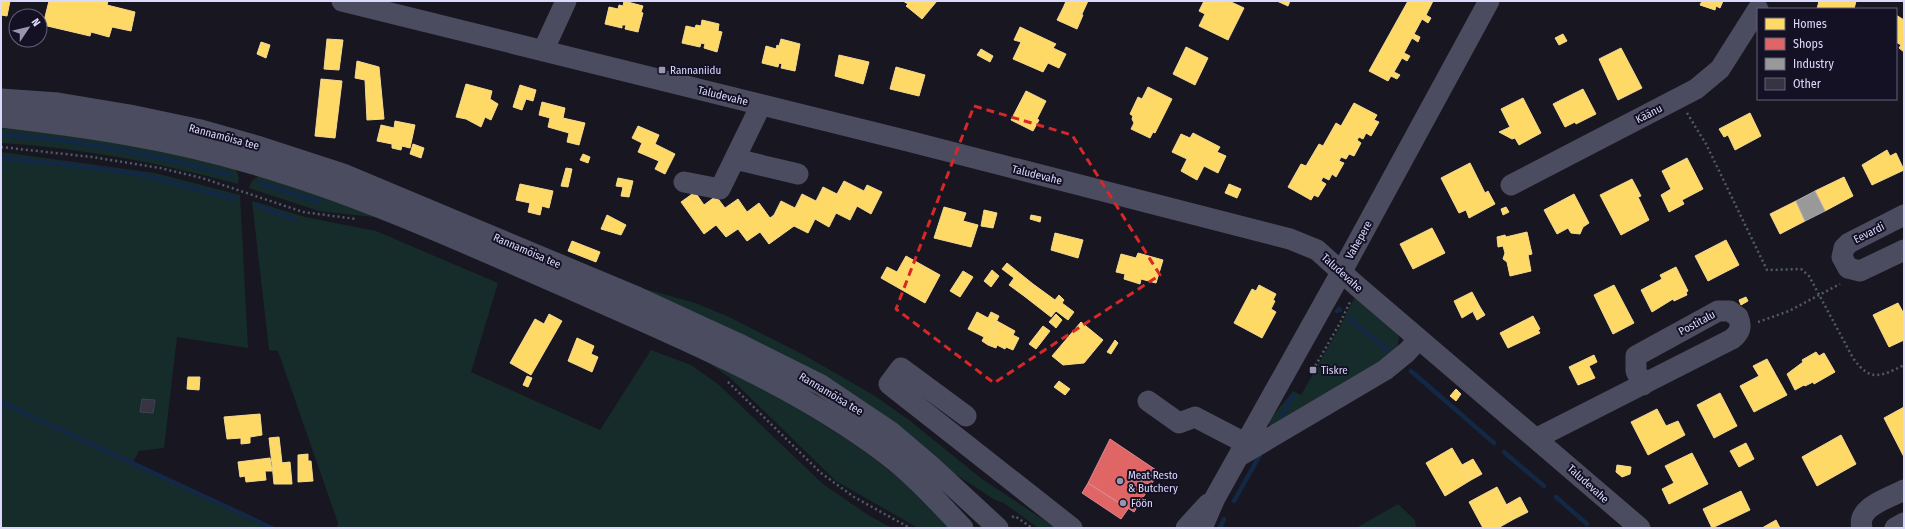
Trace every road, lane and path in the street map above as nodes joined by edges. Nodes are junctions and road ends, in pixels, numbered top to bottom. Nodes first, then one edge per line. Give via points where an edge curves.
1 (342, 1) edge
2 (566, 1) edge
3 (1489, 1) edge
4 (1757, 11) edge
5 (543, 51) junction
6 (1, 99) edge
7 (1679, 99) junction
8 (761, 105) junction
9 (1, 117) edge
10 (1, 147) edge
11 (735, 159) junction
12 (798, 174) dead end
13 (684, 182) dead end
14 (1511, 185) dead end
15 (1904, 215) edge
16 (361, 220) dead end
17 (1904, 250) edge
18 (1851, 270) junction
19 (1342, 271) junction
20 (1357, 286) junction
21 (1819, 295) junction
22 (1740, 328) junction
23 (1419, 339) junction
24 (1904, 365) edge
25 (1313, 370) dead end
26 (725, 380) dead end
27 (1643, 385) junction
28 (1148, 401) dead end
29 (966, 416) dead end
30 (1536, 438) junction
31 (1243, 449) junction
32 (1904, 490) edge
33 (1214, 498) junction
34 (1003, 522) edge
35 (1904, 523) edge
36 (910, 528) edge
37 (963, 528) edge
38 (1032, 528) edge
39 (1072, 528) edge
40 (1186, 528) edge
41 (1202, 528) edge
42 (1640, 528) edge
43 (1862, 528) edge
44 (1894, 528) edge

1 - 5 street, Taludevahe
2 - 5 street
3 - 19 street, Vahepere
4 - 7 street, Käänu via 1720,69 1696,90
5 - 8 street, Taludevahe
6 - 34 street, Rannamõisa tee via 58,103 130,115 201,130 257,146 343,174 636,297 821,385 891,432
7 - 14 street, Käänu
7 - 21 path via 1706,144 1767,270 1801,269 1809,276
8 - 11 street
8 - 19 street, Taludevahe via 1290,239 1317,250
9 - 37 street, Rannamõisa tee via 150,138 244,161 332,189 451,237 756,373 822,410 889,456
10 - 16 path via 92,157 160,168 202,178 297,211
11 - 12 street
11 - 13 street via 720,189
15 - 18 street, Eevardi via 1846,245 1842,257
17 - 18 street via 1864,270
18 - 21 path via 1851,278
19 - 20 street, Taludevahe
19 - 31 street, Vahepere
20 - 23 street, Taludevahe
20 - 25 path via 1340,324
21 - 22 path via 1789,311
21 - 24 path via 1852,358 1862,370 1873,376
22 - 27 street via 1732,339
22 - 27 street, Postitalu via 1740,322 1734,314 1722,310 1636,356 1636,371
23 - 30 street, Taludevahe
23 - 31 street via 1385,370
26 - 36 path via 821,473 854,497
27 - 30 street
28 - 31 street via 1179,424 1195,417
29 - 39 street via 901,368 888,384
30 - 42 street, Taludevahe
31 - 33 street, Vahepere
32 - 43 street via 1866,510 1861,519
33 - 40 street, Vahepere
33 - 41 street, Vahepere
34 - 38 path via 1015,516
35 - 44 street

